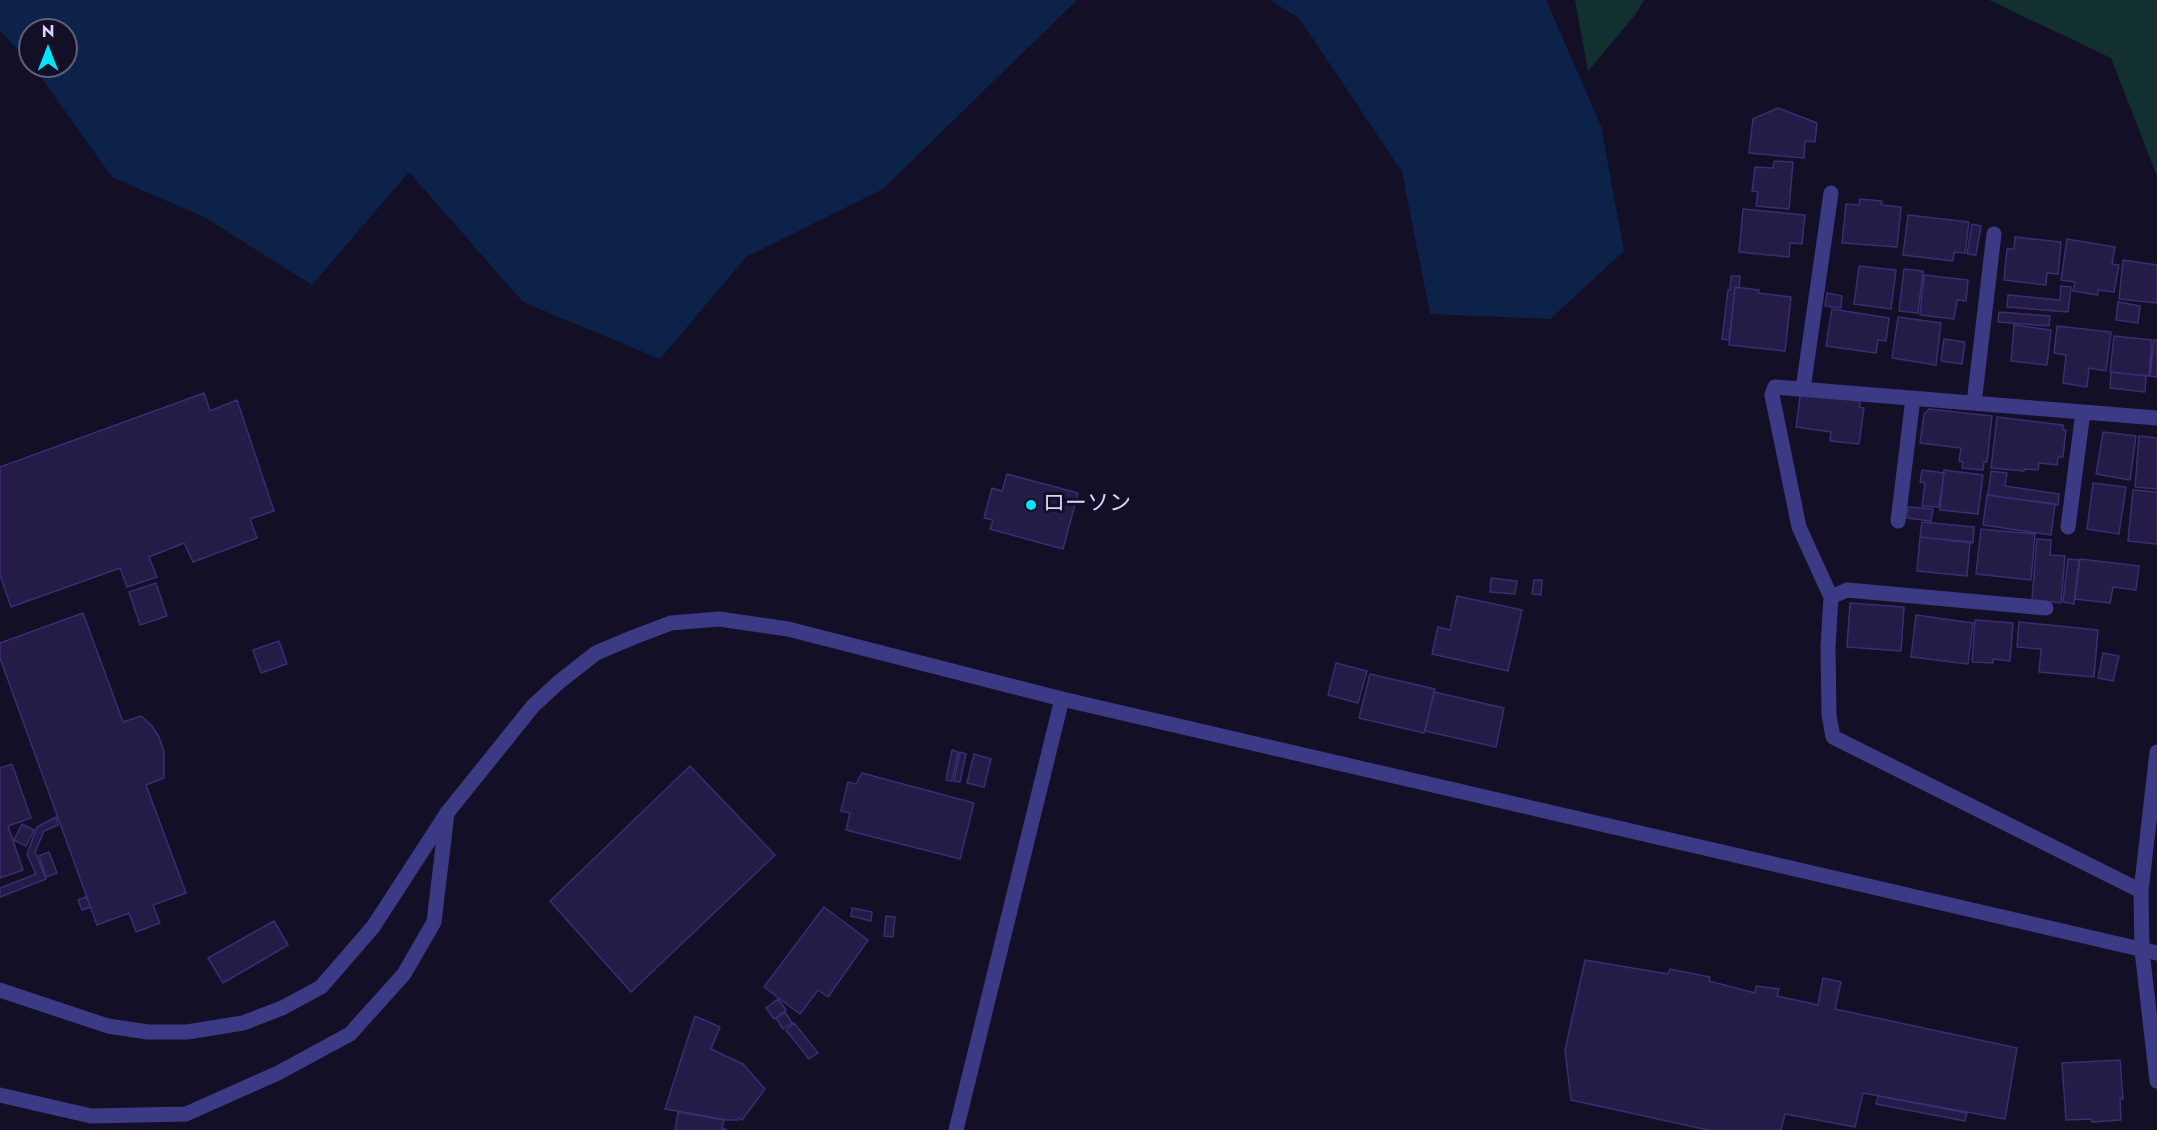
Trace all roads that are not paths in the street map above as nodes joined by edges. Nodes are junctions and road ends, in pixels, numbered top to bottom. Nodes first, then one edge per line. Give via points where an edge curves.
1 (1832, 193) dead end
2 (1994, 234) dead end
3 (1803, 389) junction
4 (1913, 398) junction
5 (1974, 403) junction
6 (2083, 412) junction
7 (2157, 418) edge
8 (1898, 520) dead end
9 (2068, 527) dead end
10 (1832, 597) junction
11 (2046, 608) dead end
12 (1062, 699) junction
13 (2157, 752) edge
14 (447, 813) junction
15 (2141, 891) junction
16 (2150, 952) edge
17 (0, 990) edge
18 (2157, 1081) edge
19 (0, 1095) edge
20 (956, 1130) edge

1 - 3 street
2 - 5 street
3 - 4 street
3 - 10 street via 1775,387 1772,395 1799,527
4 - 5 street
4 - 8 street
5 - 6 street
6 - 7 street
6 - 9 street
10 - 11 street via 1846,590
10 - 15 street via 1828,647 1833,737
12 - 14 street via 789,629 719,619 671,623 596,653 559,682 533,706
12 - 16 street
12 - 20 street
13 - 15 street
14 - 17 street via 373,927 321,987 282,1008 243,1023 187,1032 148,1032 108,1026
14 - 19 street via 434,922 404,974 350,1034 278,1073 186,1114 91,1116
15 - 16 street
16 - 18 street

